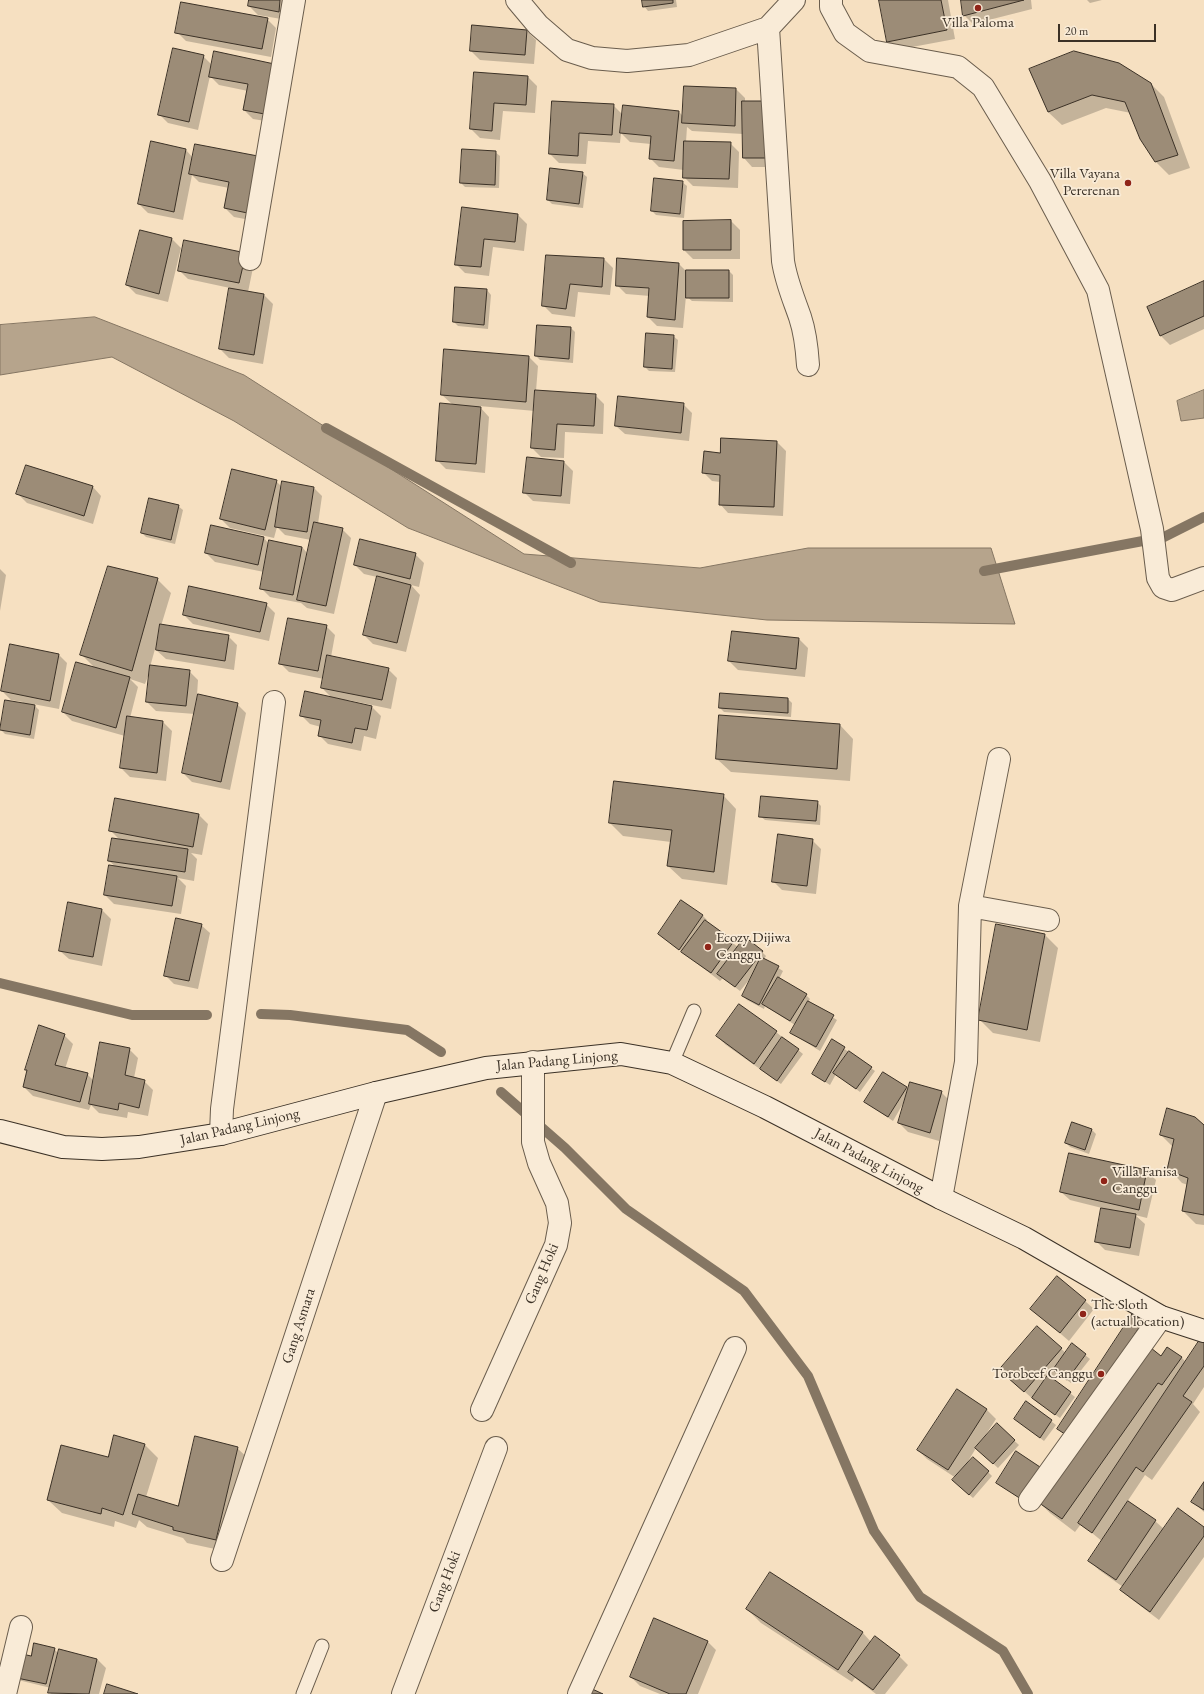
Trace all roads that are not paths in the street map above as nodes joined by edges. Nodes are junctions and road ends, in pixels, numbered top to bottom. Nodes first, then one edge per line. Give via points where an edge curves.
1 (294, 0) edge
2 (518, 0) edge
3 (794, 0) edge
4 (831, 0) edge
5 (768, 28) junction
6 (250, 259) dead end
7 (808, 365) dead end
8 (1204, 578) edge
9 (274, 702) dead end
10 (999, 759) dead end
11 (970, 906) junction
12 (1048, 920) dead end
13 (694, 1011) dead end
14 (533, 1062) junction
15 (672, 1063) junction
16 (376, 1093) junction
17 (0, 1131) edge
18 (220, 1134) junction
19 (941, 1198) junction
20 (1161, 1317) junction
21 (1204, 1331) edge
22 (735, 1348) dead end
23 (482, 1410) dead end
24 (496, 1448) dead end
25 (1030, 1500) dead end
26 (222, 1560) dead end
27 (21, 1627) dead end
28 (322, 1646) dead end
29 (5, 1694) edge
30 (303, 1694) edge
31 (403, 1694) edge
32 (579, 1694) edge

1 - 6 street
2 - 5 street via 538,25 567,50 599,58 627,61 689,55
3 - 5 street
4 - 8 street via 831,7 845,33 870,51 958,67 983,86 1040,181 1098,290 1152,529 1158,578 1163,587 1172,590
5 - 7 street via 783,261 786,280 803,330
9 - 18 street
10 - 11 street
11 - 12 street
11 - 19 street via 966,1062
13 - 15 lane
14 - 15 street, Jalan Padang Linjong via 621,1054
14 - 16 street, Jalan Padang Linjong via 486,1068
14 - 23 street, Gang Hoki via 533,1142 539,1163 557,1203 560,1224 556,1245
15 - 19 street, Jalan Padang Linjong via 765,1107
16 - 18 street, Jalan Padang Linjong
16 - 26 street, Gang Asmara
17 - 18 street, Jalan Padang Linjong via 63,1147 102,1149 139,1148
19 - 20 street, Jalan Padang Linjong via 1024,1238
20 - 21 street, Jalan Padang Linjong
20 - 25 street
22 - 32 street
24 - 31 street, Gang Hoki
27 - 29 street
28 - 30 lane

